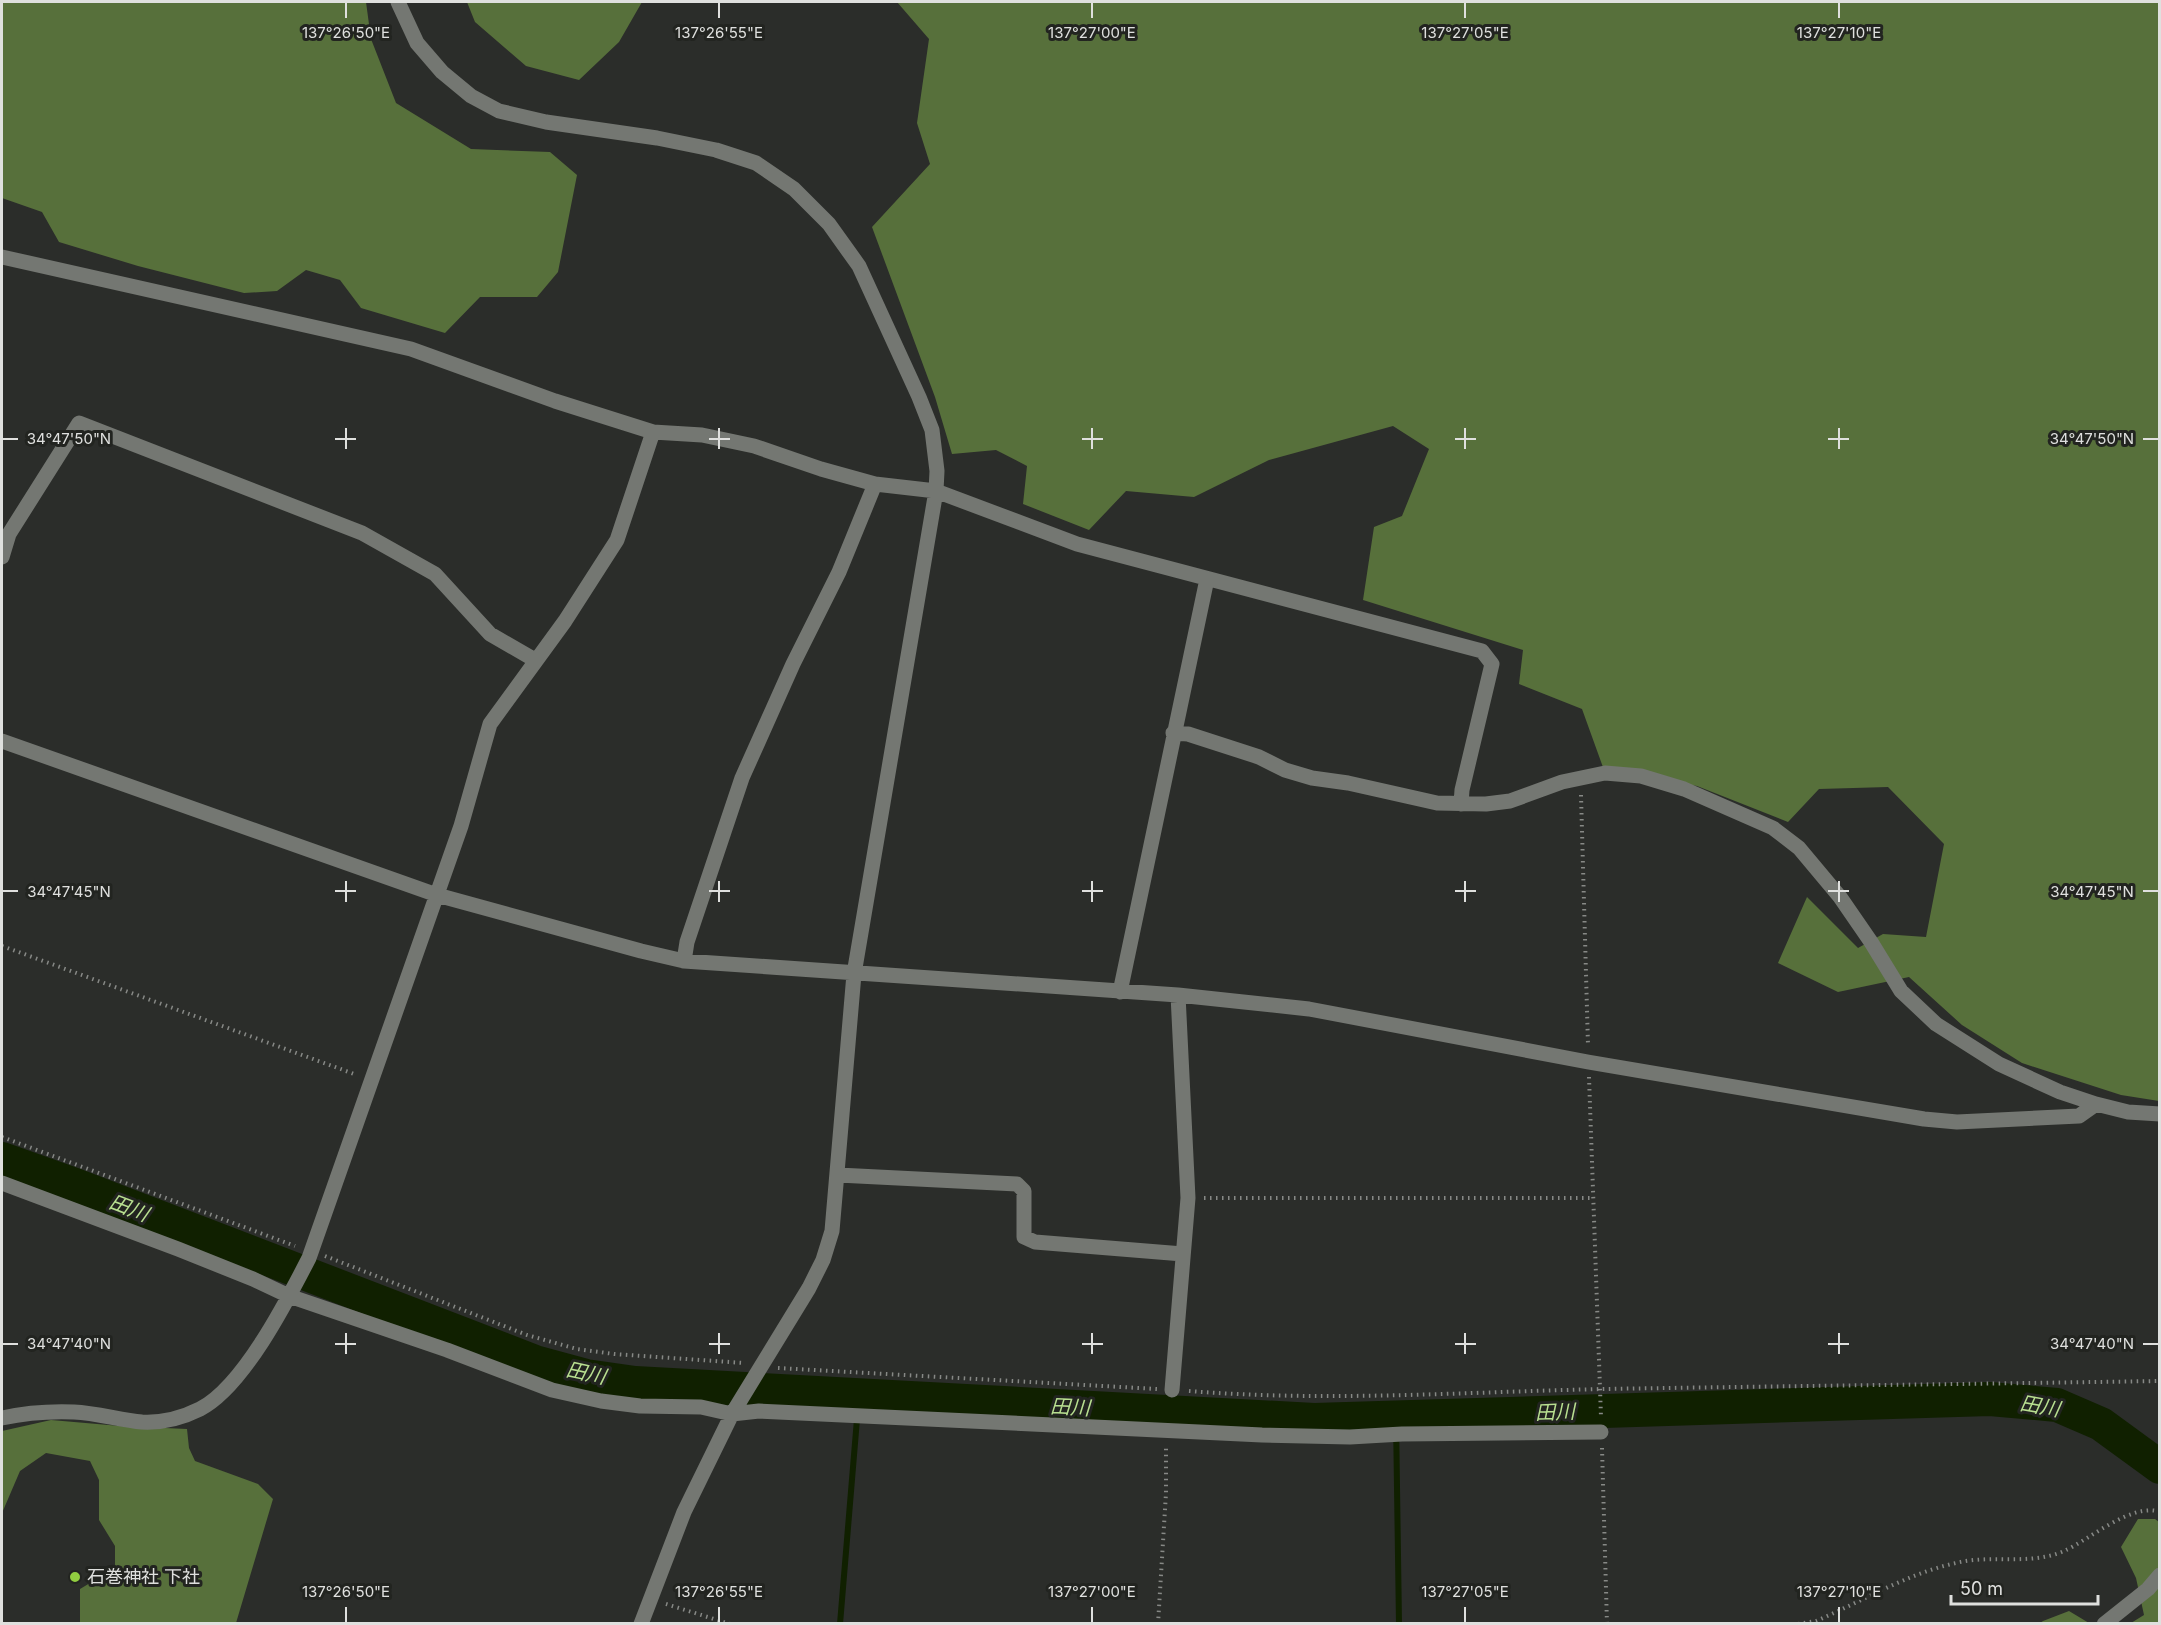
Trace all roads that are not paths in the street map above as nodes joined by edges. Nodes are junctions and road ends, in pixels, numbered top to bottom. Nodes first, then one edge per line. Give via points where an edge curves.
1 (398, 2) edge
2 (2, 257) edge
3 (654, 432) junction
4 (875, 484) junction
5 (936, 490) junction
6 (5, 531) edge
7 (2, 557) edge
8 (1207, 579) junction
9 (535, 660) junction
10 (1173, 733) junction
11 (2, 741) edge
12 (1461, 804) junction
13 (437, 895) junction
14 (684, 961) junction
15 (854, 974) junction
16 (1120, 992) junction
17 (1178, 995) junction
18 (2096, 1104) junction
19 (2160, 1114) edge
20 (838, 1175) junction
21 (2, 1184) edge
22 (1183, 1254) junction
23 (292, 1291) junction
24 (1172, 1390) road end
25 (736, 1408) junction
26 (2, 1418) edge
27 (1601, 1428) road end
28 (2160, 1575) edge
29 (2154, 1587) edge
30 (641, 1623) edge
31 (2104, 1623) edge

1 - 5 street via 417,43 442,72 471,96 499,111 716,150 756,163 794,189 830,224 859,266 932,430
2 - 3 street via 411,348 555,401
3 - 4 street via 702,435 754,446
3 - 9 street via 617,540
4 - 5 street
4 - 14 street via 839,572 742,778
5 - 8 street via 1077,544
5 - 15 street
6 - 7 street
6 - 9 street via 79,423 362,533 435,574 490,634
8 - 10 street
8 - 12 street via 1482,651 1491,664
9 - 13 street via 490,724
10 - 12 street via 1188,734 1312,778 1437,803
10 - 16 street
11 - 13 street
12 - 18 street via 1510,801 1562,782 1605,773 1641,776 1684,789 1773,828 1799,848 1840,897 1901,992 1936,1024 1999,1064
13 - 14 street
13 - 23 street via 310,1255
14 - 15 street
15 - 16 street
15 - 20 street
16 - 17 street
17 - 18 street via 1309,1009 1588,1062 1924,1119 1957,1122 2079,1116
17 - 22 street via 1188,1198
18 - 19 street via 2127,1112
20 - 22 street via 1017,1184 1024,1191 1024,1237 1035,1242
20 - 25 street via 832,1231 823,1260
21 - 23 street
22 - 24 street
23 - 25 street via 552,1390 640,1406
23 - 26 street via 227,1388 201,1409 168,1421 143,1422 75,1412 22,1413
25 - 27 street via 1350,1437
25 - 30 street via 684,1512
28 - 29 street
29 - 31 street

